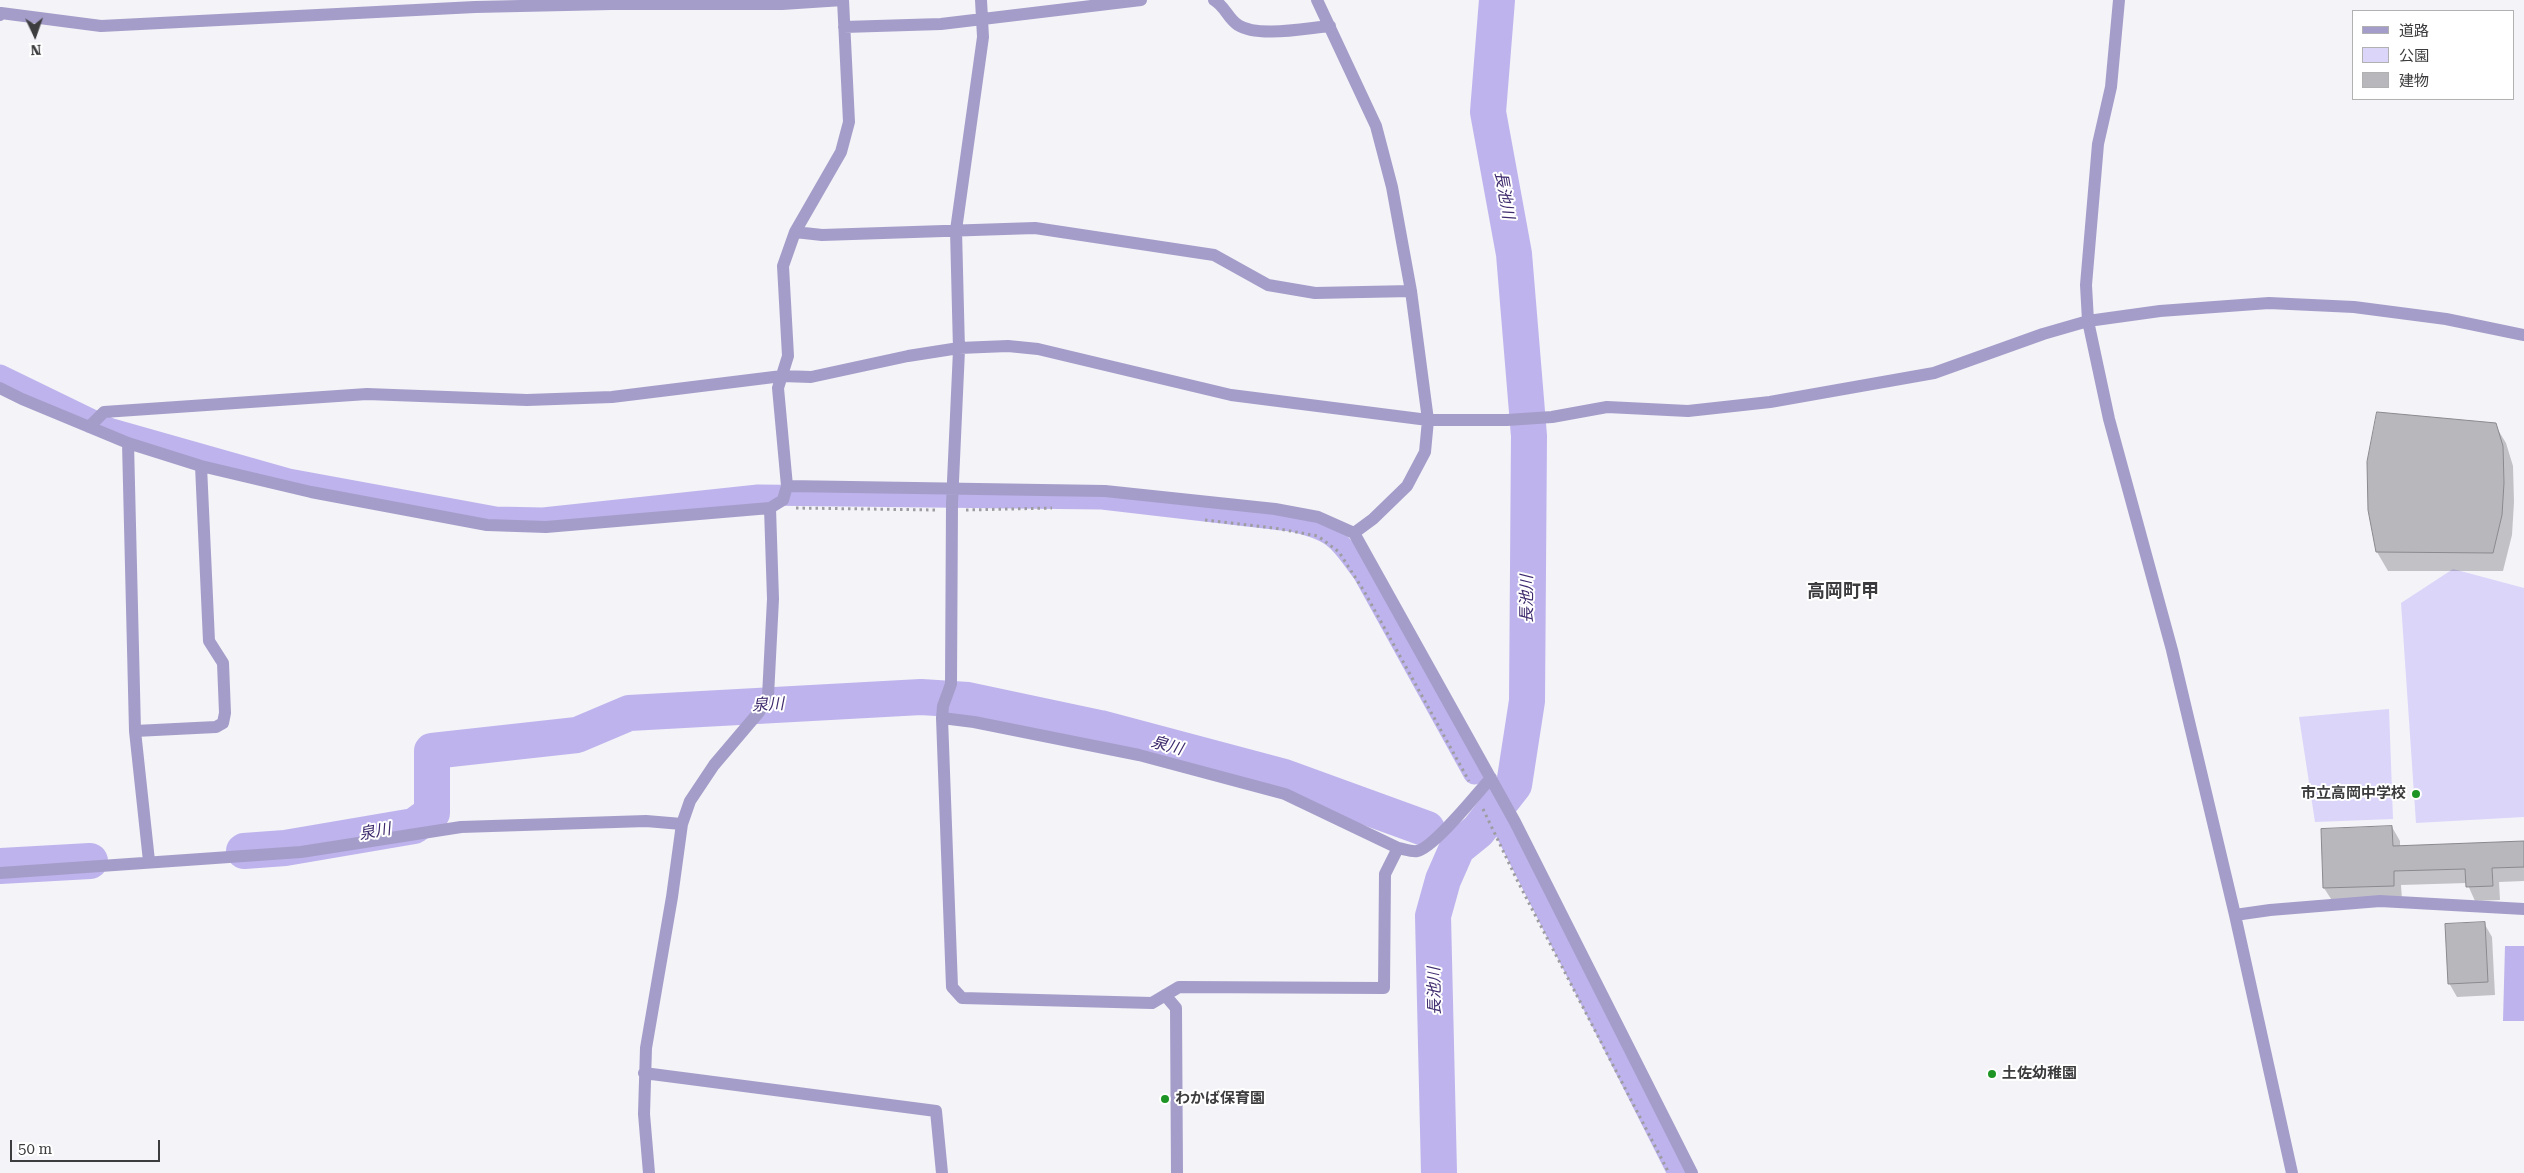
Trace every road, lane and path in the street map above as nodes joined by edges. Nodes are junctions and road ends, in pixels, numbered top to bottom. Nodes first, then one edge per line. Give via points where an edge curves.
1 (843, 0) edge
2 (980, 0) edge
3 (1141, 0) edge
4 (1214, 0) edge
5 (1317, 0) edge
6 (2119, 0) edge
7 (0, 15) edge
8 (982, 19) junction
9 (1330, 26) junction
10 (844, 27) junction
11 (956, 230) junction
12 (795, 232) junction
13 (1410, 291) junction
14 (2088, 321) junction
15 (2524, 335) edge
16 (959, 348) junction
17 (782, 376) junction
18 (0, 388) edge
19 (1428, 420) junction
20 (89, 428) junction
21 (128, 443) junction
22 (200, 466) junction
23 (785, 492) junction
24 (953, 498) junction
25 (770, 508) junction
26 (1056, 508) dead end
27 (1200, 519) dead end
28 (1354, 533) junction
29 (942, 712) junction
30 (135, 732) junction
31 (1494, 783) junction
32 (1477, 795) junction
33 (682, 824) junction
34 (1398, 848) junction
35 (149, 862) junction
36 (0, 873) edge
37 (2524, 909) edge
38 (2235, 915) junction
39 (1165, 995) junction
40 (644, 1073) junction
41 (649, 1173) edge
42 (942, 1173) edge
43 (1177, 1173) edge
44 (1669, 1173) edge
45 (1692, 1173) edge
46 (2292, 1173) edge

1 - 7 street via 782,4 475,7 101,26
1 - 10 street
2 - 8 street
3 - 8 street
4 - 9 street via 1236,24 1252,32
5 - 9 street
6 - 14 street via 2112,87 2098,144 2086,285
8 - 10 street via 941,24
8 - 11 street via 983,37
9 - 13 street via 1376,126 1392,187
10 - 12 street via 849,122 841,152
11 - 12 street via 822,235
11 - 13 street via 1035,228 1214,255 1268,285 1315,293
11 - 16 street
12 - 17 street via 784,266 788,356
13 - 19 street
14 - 15 street via 2160,311 2269,303 2354,307 2446,319
14 - 19 street via 1934,373 1799,397 1688,411 1607,408 1552,417
14 - 38 street via 2109,420 2172,650
16 - 17 street via 811,377
16 - 19 street via 1008,346 1038,349 1231,395
16 - 24 street
17 - 20 street via 612,397 526,400 367,394 104,412
17 - 23 street via 778,388
18 - 20 street
19 - 28 street via 1425,452 1407,486
20 - 21 street
21 - 22 street
21 - 30 street
22 - 25 street via 312,492 487,525 546,527
22 - 30 street via 209,641 223,663 225,714 223,722 216,727
23 - 24 street
23 - 25 street
24 - 25 path
24 - 26 path
24 - 28 street via 1105,491 1275,509 1318,517
24 - 29 street via 950,690
25 - 33 street via 773,599 768,696 759,712 714,765 690,801
27 - 32 path via 1318,536 1339,552
28 - 31 street
29 - 34 street via 983,724 1139,755 1285,794
29 - 39 street via 952,987 962,998 1152,1002
30 - 35 street
31 - 32 street
31 - 45 street
32 - 34 street via 1428,846 1417,851
32 - 44 path via 1518,882
33 - 35 street via 461,827 301,852
33 - 40 street
34 - 39 street via 1385,874 1384,988 1179,987
35 - 36 street
37 - 38 street via 2380,901
38 - 46 street
39 - 43 street via 1176,1008
40 - 41 street
40 - 42 street via 936,1111

